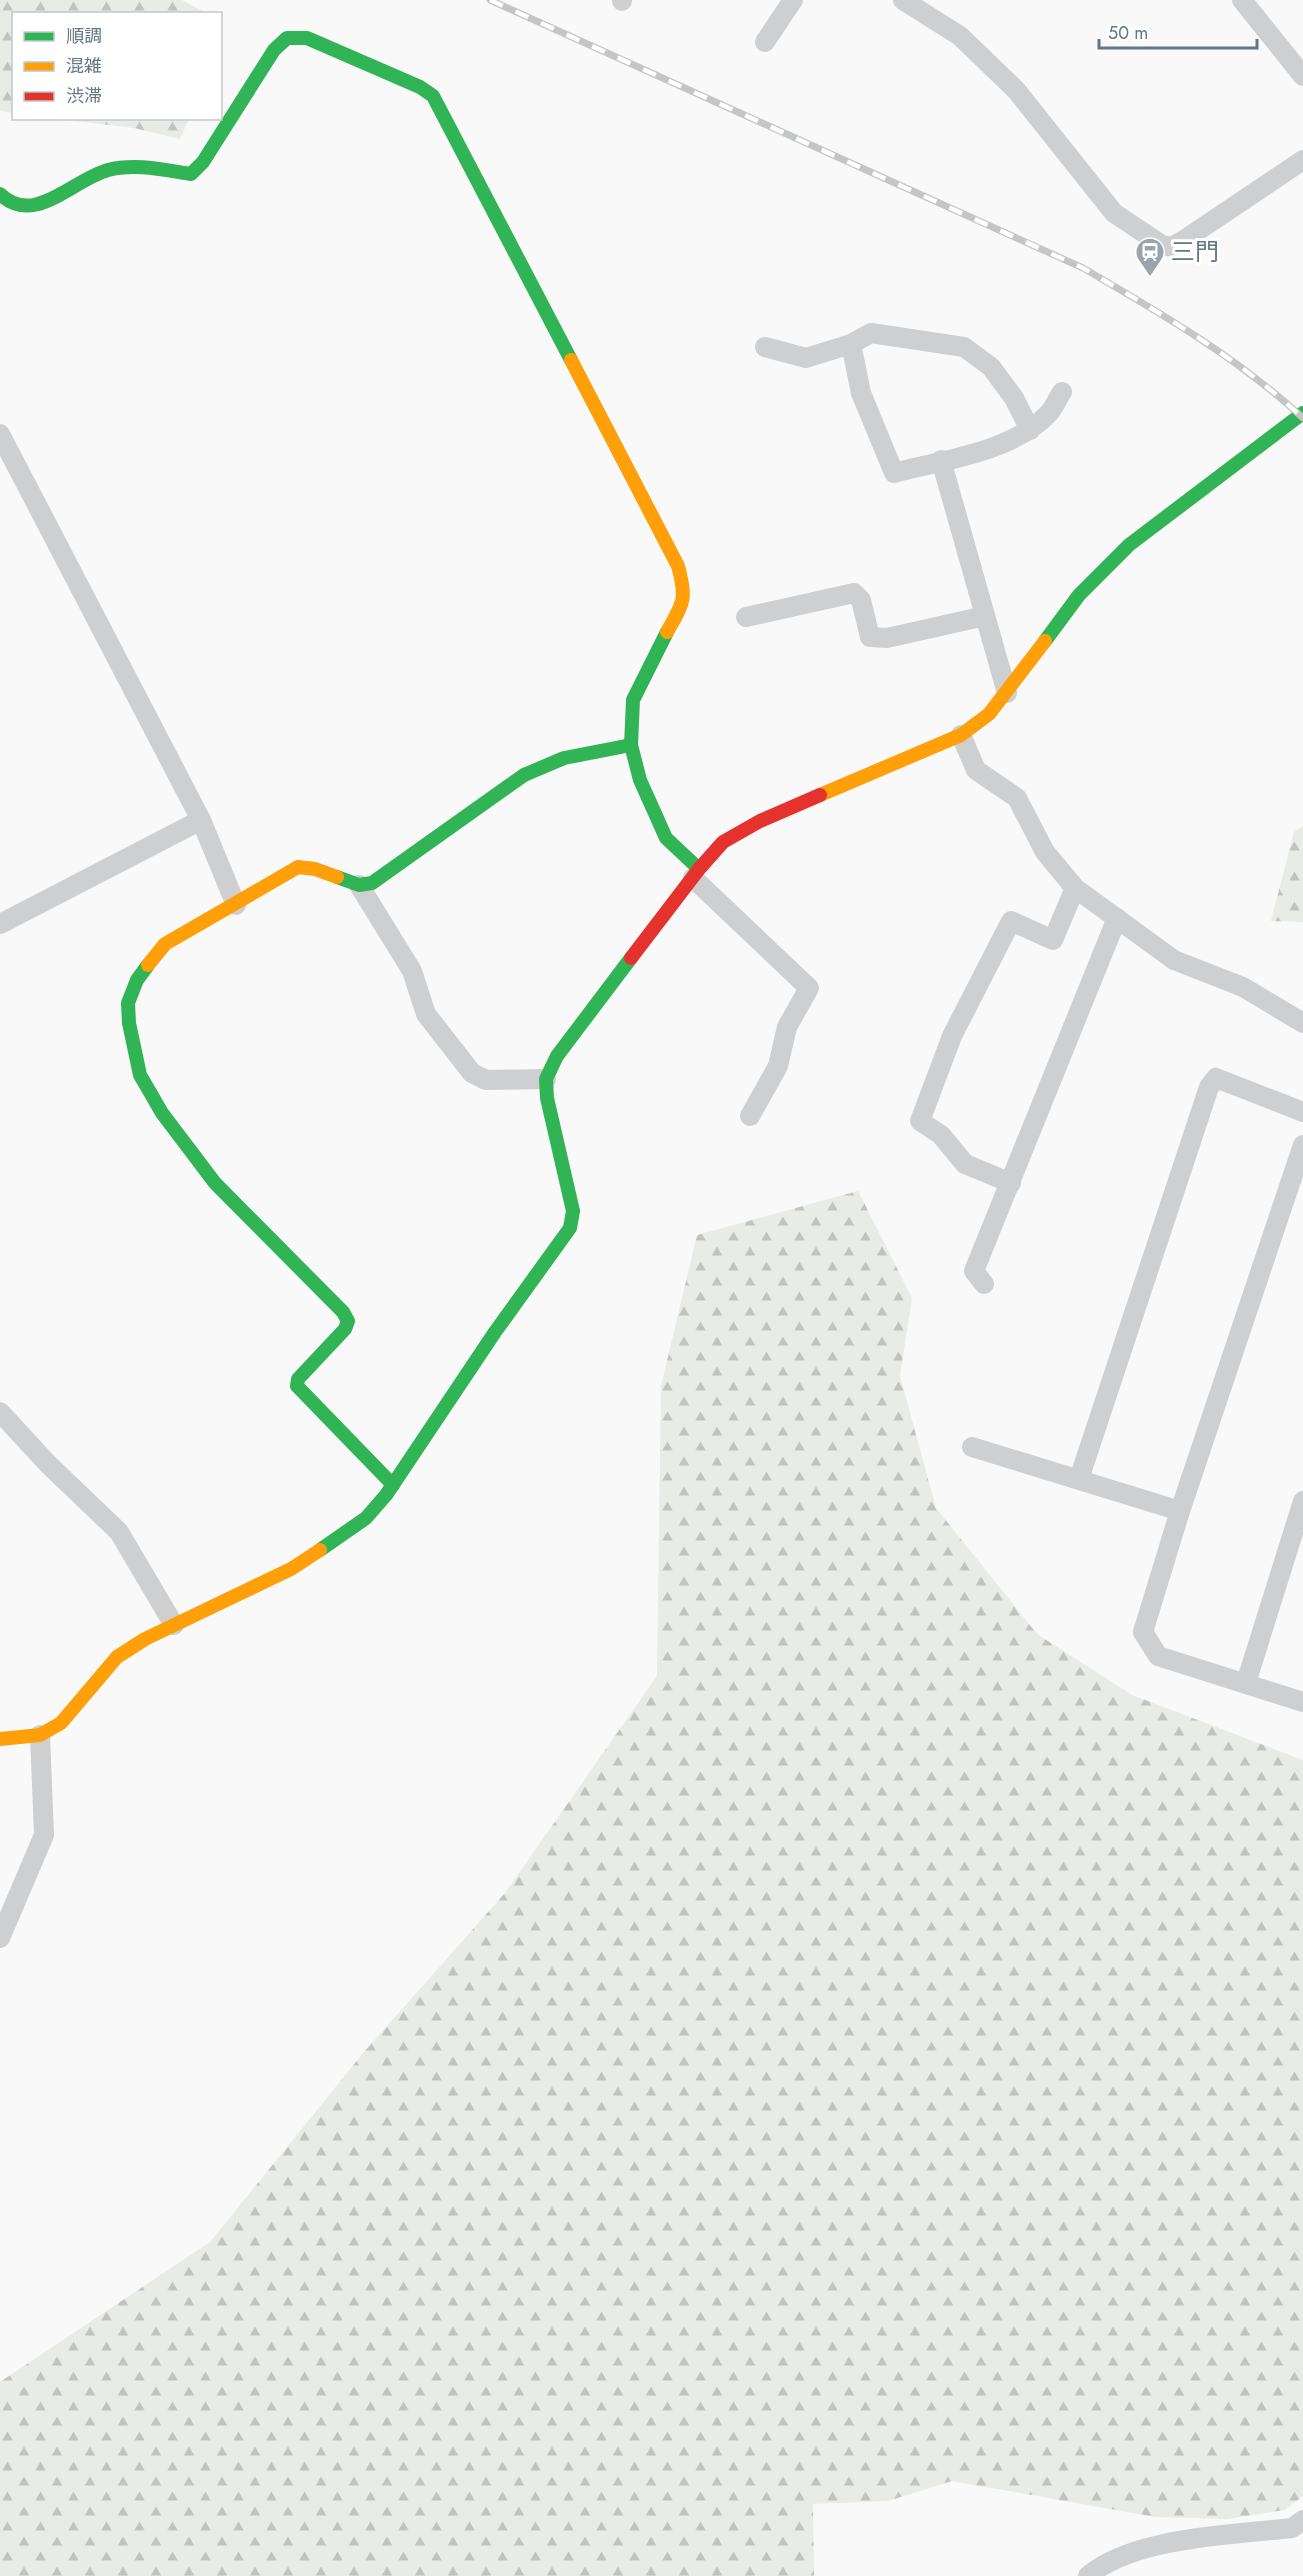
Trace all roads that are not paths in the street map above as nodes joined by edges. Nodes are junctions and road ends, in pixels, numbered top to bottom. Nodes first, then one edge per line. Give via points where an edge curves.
1 (793, 0) edge
2 (1242, 0) edge
3 (915, 3) edge
4 (765, 42) dead end
5 (1303, 76) edge
6 (1303, 160) edge
7 (0, 194) edge
8 (851, 344) junction
9 (765, 347) dead end
10 (1062, 392) dead end
11 (1303, 413) edge
12 (1030, 430) junction
13 (0, 434) edge
14 (942, 460) junction
15 (985, 616) junction
16 (746, 617) dead end
17 (1007, 693) junction
18 (961, 735) junction
19 (631, 745) junction
20 (201, 820) junction
21 (696, 873) junction
22 (359, 885) junction
23 (1075, 888) junction
24 (236, 905) junction
25 (1117, 918) junction
26 (0, 924) edge
27 (1303, 1023) edge
28 (546, 1079) junction
29 (1303, 1112) edge
30 (750, 1116) dead end
31 (1303, 1144) edge
32 (1011, 1183) junction
33 (984, 1284) dead end
34 (0, 1412) edge
35 (972, 1447) dead end
36 (1079, 1479) junction
37 (393, 1485) junction
38 (1303, 1501) edge
39 (1180, 1511) junction
40 (174, 1625) junction
41 (1246, 1683) junction
42 (1303, 1702) edge
43 (40, 1735) junction
44 (0, 1739) edge
45 (0, 1938) edge
46 (1303, 2520) edge
47 (1088, 2576) edge

1 - 4 street
2 - 5 street
3 - 6 street via 968,43 1016,90 1114,213 1162,245 1172,247 1184,240
7 - 19 street via 21,208 31,207 108,170 143,167 191,174 203,162 274,50 287,38 307,38 420,87 432,96 678,566 685,592 633,700
8 - 9 street via 806,358
8 - 12 street via 871,333 964,347 991,367 1014,398
8 - 14 street via 861,393 894,472
10 - 12 street via 1049,414
11 - 17 street via 1129,545 1079,595
12 - 14 street via 1006,443
13 - 20 street
14 - 15 street
15 - 16 street via 887,638 870,637 861,600 854,593
15 - 17 street
17 - 18 street
18 - 21 street via 760,821 723,842
18 - 23 street via 976,770 1017,798 1045,852
19 - 21 street via 640,780 666,838
19 - 22 street via 564,758 524,775 372,883
20 - 24 street
20 - 26 street
21 - 28 street via 557,1056
21 - 30 street via 809,988 787,1027 778,1066
22 - 24 street via 298,867
22 - 28 street via 412,971 426,1014 472,1073 486,1080
23 - 25 street
23 - 32 street via 1053,940 1011,921 952,1036 920,1120 941,1135 965,1164
24 - 37 street via 165,944 137,980 128,1003 140,1075 162,1113 215,1183 343,1312 348,1321 345,1329 298,1379 297,1386
25 - 27 street via 1174,960 1243,987
25 - 32 street
28 - 37 street via 573,1211 570,1228
29 - 36 street via 1216,1078 1209,1087
31 - 39 street
32 - 33 street via 974,1271
34 - 40 street via 119,1532
35 - 36 street
36 - 39 street
37 - 40 street via 366,1518 338,1539 291,1569
38 - 41 street
39 - 41 street via 1143,1632 1158,1656
40 - 43 street via 117,1657 61,1723
41 - 42 street
43 - 44 street
43 - 45 street via 44,1835
46 - 47 street via 1292,2528 1152,2546 1125,2555

